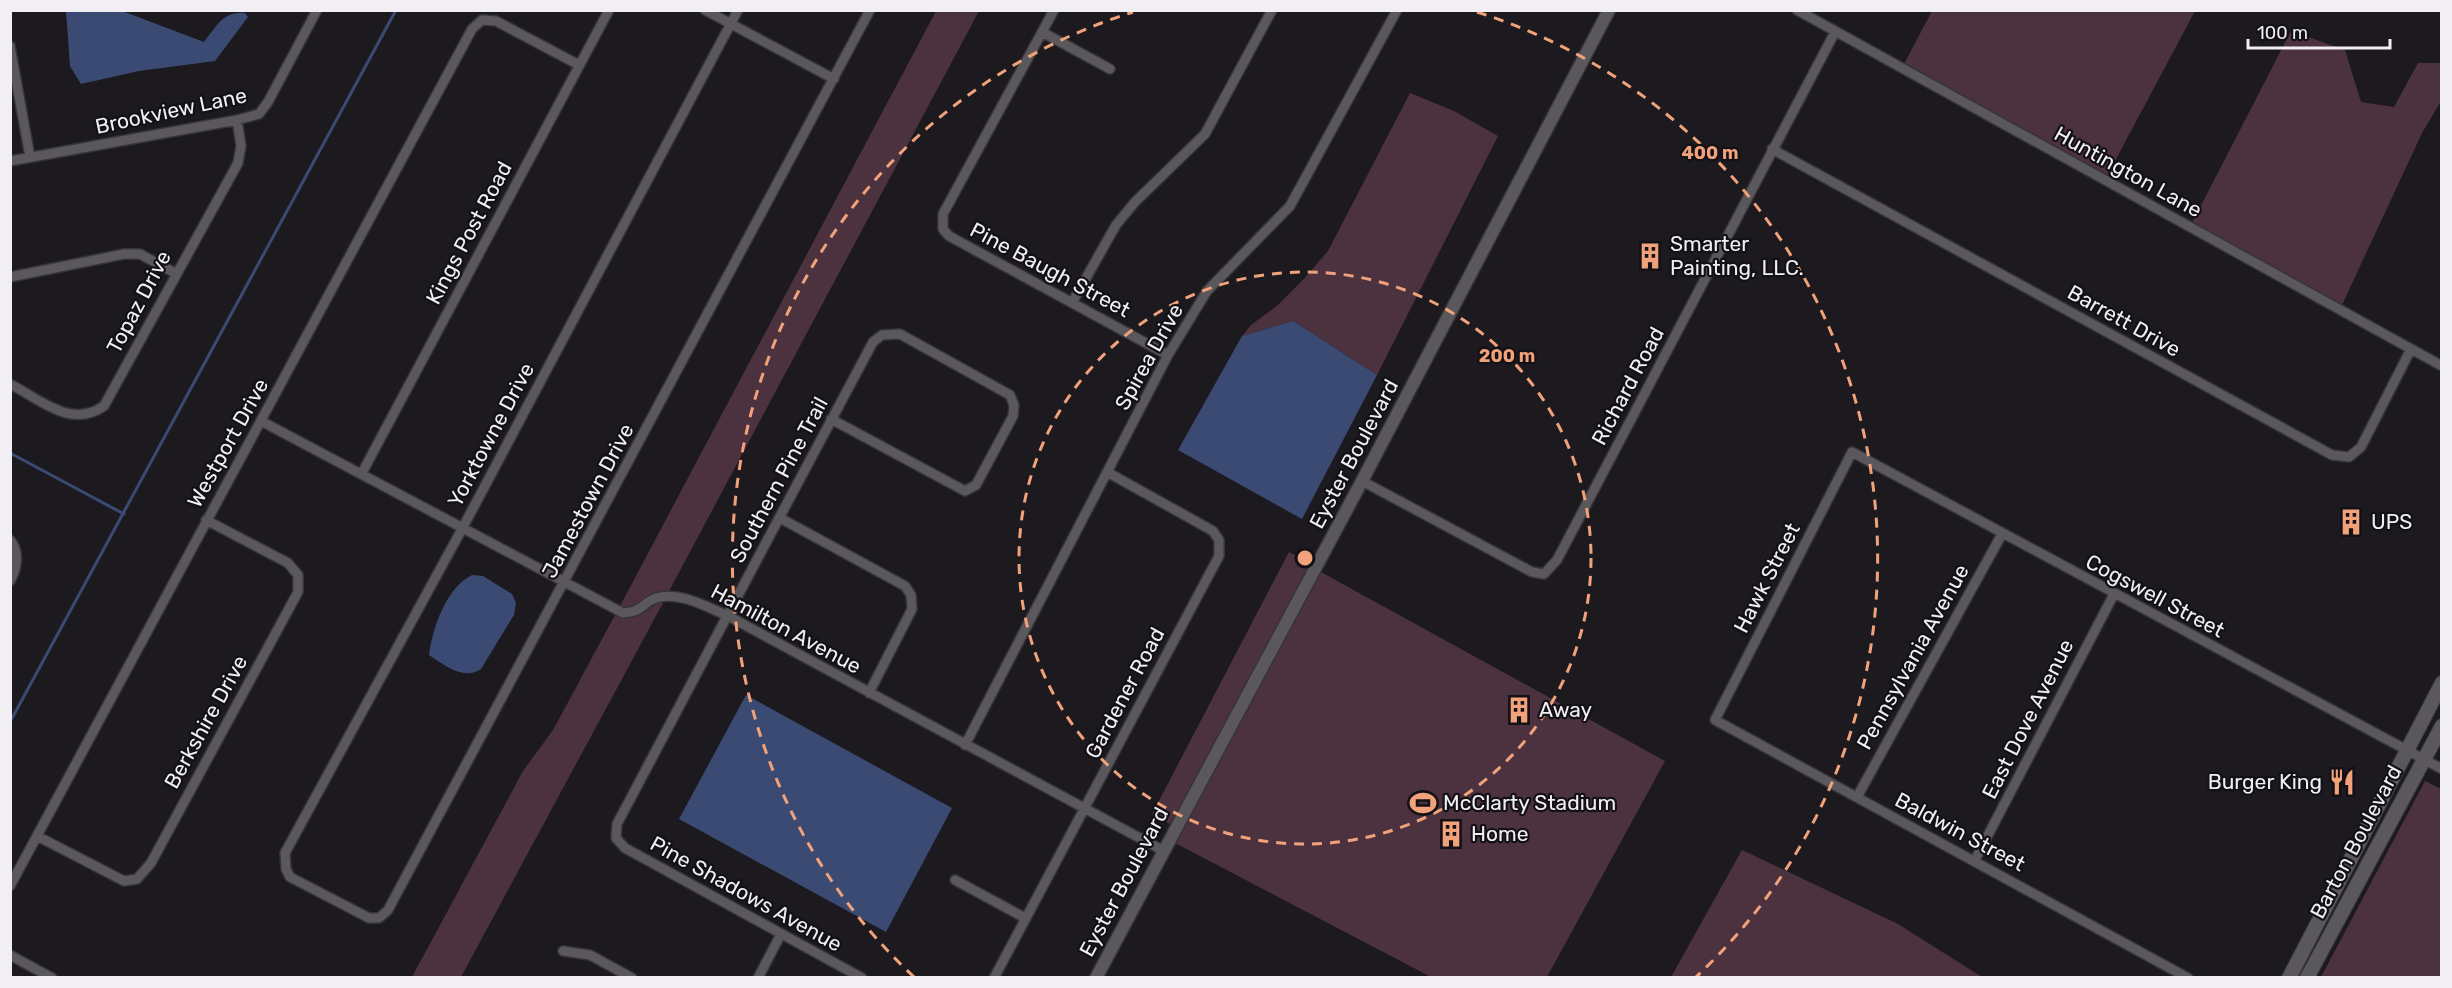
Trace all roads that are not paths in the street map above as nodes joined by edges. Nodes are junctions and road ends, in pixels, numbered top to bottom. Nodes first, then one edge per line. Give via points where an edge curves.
1 (317, 10) edge
2 (609, 10) edge
3 (705, 10) edge
4 (738, 10) edge
5 (870, 10) edge
6 (1054, 10) edge
7 (1272, 10) edge
8 (1397, 10) edge
9 (1610, 10) edge
10 (1797, 10) edge
11 (730, 24) junction
12 (1042, 32) junction
13 (1835, 32) junction
14 (10, 46) edge
15 (579, 65) junction
16 (1110, 69) dead end
17 (834, 79) junction
18 (237, 120) junction
19 (1772, 149) junction
20 (30, 157) junction
21 (10, 161) edge
22 (175, 273) junction
23 (10, 277) edge
24 (1073, 301) junction
25 (2411, 349) junction
26 (1168, 355) junction
27 (2442, 366) edge
28 (10, 384) edge
29 (831, 419) junction
30 (261, 421) junction
31 (1852, 452) joint
32 (1107, 472) junction
33 (362, 473) junction
34 (1362, 481) junction
35 (780, 518) junction
36 (206, 520) junction
37 (462, 529) junction
38 (2002, 534) junction
39 (10, 540) edge
40 (10, 581) edge
41 (565, 583) junction
42 (2114, 594) junction
43 (728, 616) junction
44 (2442, 683) edge
45 (869, 693) junction
46 (1715, 720) joint
47 (2442, 726) edge
48 (965, 745) junction
49 (2406, 750) junction
50 (2424, 759) junction
51 (2442, 769) edge
52 (1857, 797) junction
53 (1084, 809) junction
54 (37, 836) junction
55 (616, 838) joint
56 (2357, 848) junction
57 (1162, 850) junction
58 (1975, 860) junction
59 (290, 877) joint
60 (955, 879) dead end
61 (10, 886) edge
62 (2343, 911) junction
63 (1025, 918) junction
64 (2316, 926) junction
65 (781, 934) junction
66 (563, 951) dead end
67 (10, 956) edge
68 (2314, 964) junction
69 (52, 978) edge
70 (632, 978) edge
71 (758, 978) edge
72 (862, 978) edge
73 (994, 978) edge
74 (1096, 978) edge
75 (2188, 978) edge
76 (2289, 978) edge
77 (2307, 978) edge

1 - 18 street, Brookview Lane via 268,102 258,114
2 - 15 street, Kings Post Road
3 - 11 street
4 - 11 street, Yorktowne Drive
5 - 17 street, Jamestown Drive
6 - 12 street, Pine Baugh Street
7 - 24 street via 1205,134 1122,218
8 - 26 street, Spirea Drive via 1290,206 1207,291
9 - 34 street, Eyster Boulevard
10 - 13 street, Huntington Lane
11 - 17 street
11 - 37 street, Yorktowne Drive
12 - 16 street
12 - 24 street, Pine Baugh Street via 943,214 943,229 949,236
13 - 19 street, Richard Road
13 - 25 street, Huntington Lane
14 - 20 street
15 - 30 street, Westport Drive via 495,21 482,20 467,39
15 - 33 street, Kings Post Road
17 - 41 street, Jamestown Drive
18 - 20 street, Brookview Lane
18 - 22 street, Topaz Drive via 241,146 238,163
19 - 25 street, Barrett Drive via 2332,455 2349,457 2361,447
19 - 34 street, Richard Road via 1557,560 1544,573 1532,572
20 - 21 street, Brookview Lane
22 - 23 street via 140,254 124,254
22 - 28 street, Topaz Drive via 104,406 92,415 66,414
24 - 26 street, Pine Baugh Street
25 - 27 street, Huntington Lane
26 - 32 street, Spirea Drive
29 - 29 street, Southern Pine Trail via 873,342 882,335 900,334 1010,395 1014,405 976,485 965,491
29 - 35 street, Southern Pine Trail
30 - 33 street, Hamilton Avenue
30 - 36 street, Westport Drive
31 - 38 street, Cogswell Street
31 - 46 street, Hawk Street
32 - 48 street, Spirea Drive
32 - 53 street, Gardener Road via 1213,531 1219,540 1219,556
33 - 37 street, Hamilton Avenue
34 - 57 street, Eyster Boulevard
35 - 43 street, Southern Pine Trail
35 - 45 street via 905,586 911,595 912,609
36 - 54 street, Westport Drive
36 - 54 street, Berkshire Drive via 288,563 298,575 292,603 151,863 137,879 124,881
37 - 41 street, Hamilton Avenue
37 - 59 street, Yorktowne Drive via 285,853
38 - 42 street, Cogswell Street
38 - 52 street, Pennsylvania Avenue
39 - 40 street via 15,545 17,570
41 - 43 street, Hamilton Avenue via 623,613 637,612 655,598 672,597 692,600
41 - 59 street, Jamestown Drive via 388,910 379,918 369,918
42 - 49 street, Cogswell Street
42 - 58 street, East Dove Avenue
43 - 45 street, Hamilton Avenue
43 - 55 street, Southern Pine Trail via 616,824
44 - 49 main road, Barton Boulevard
45 - 48 street, Hamilton Avenue
46 - 52 street, Baldwin Street
47 - 50 main road, Barton Boulevard
48 - 53 street, Hamilton Avenue
49 - 50 street, Cogswell Street
49 - 56 main road, Barton Boulevard
50 - 51 street, Cogswell Street
50 - 62 main road, Barton Boulevard
52 - 58 street, Baldwin Street
53 - 57 street, Hamilton Avenue
53 - 63 street, Gardener Road
54 - 61 street, Westport Drive
55 - 65 street, Pine Shadows Avenue via 625,848
56 - 62 main road via 2360,859
56 - 64 main road, Barton Boulevard
57 - 74 street, Eyster Boulevard
58 - 75 street, Baldwin Street
60 - 63 street
62 - 68 main road, Barton Boulevard
63 - 73 street, Gardener Road
64 - 68 main road via 2319,933
64 - 76 main road, Barton Boulevard
65 - 71 street
65 - 72 street, Pine Shadows Avenue
66 - 70 street via 590,955
67 - 69 street
68 - 77 main road, Barton Boulevard

